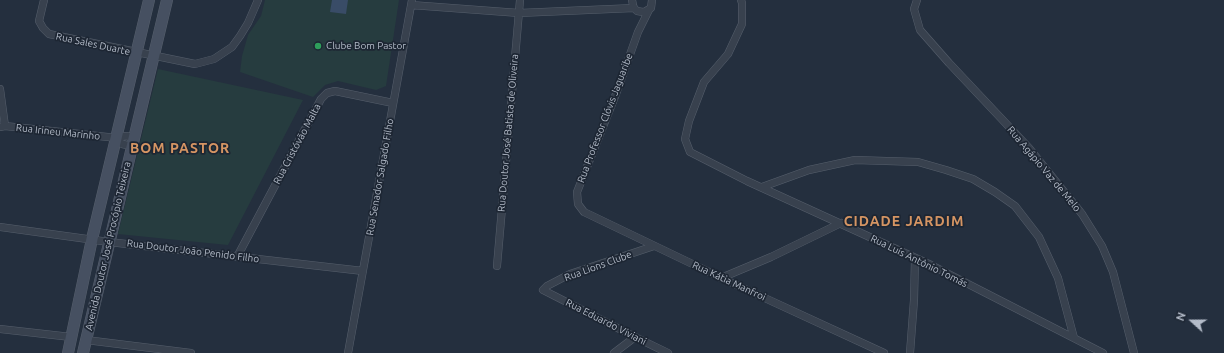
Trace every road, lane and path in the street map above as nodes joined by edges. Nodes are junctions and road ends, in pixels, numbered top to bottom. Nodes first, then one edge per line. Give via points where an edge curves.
1 (44, 0) edge
2 (149, 0) edge
3 (167, 0) edge
4 (258, 0) edge
5 (520, 0) edge
6 (632, 0) edge
7 (652, 0) edge
8 (741, 0) edge
9 (917, 0) edge
10 (411, 3) edge
11 (637, 10) junction
12 (649, 10) junction
13 (519, 13) junction
14 (638, 32) junction
15 (136, 53) junction
16 (154, 56) junction
17 (0, 89) edge
18 (393, 103) junction
19 (2, 127) edge
20 (117, 138) junction
21 (133, 142) junction
22 (762, 187) junction
23 (578, 204) joint
24 (841, 223) junction
25 (0, 226) edge
26 (92, 239) junction
27 (109, 242) junction
28 (654, 246) junction
29 (237, 257) junction
30 (915, 258) junction
31 (497, 266) dead end
32 (363, 271) junction
33 (721, 278) junction
34 (544, 290) joint
35 (0, 329) edge
36 (71, 337) junction
37 (635, 337) junction
38 (1074, 338) junction
39 (86, 340) junction
40 (68, 353) edge
41 (83, 353) edge
42 (191, 353) edge
43 (348, 353) edge
44 (614, 353) edge
45 (668, 353) edge
46 (884, 353) edge
47 (910, 353) edge
48 (1103, 353) edge
49 (1134, 353) edge

1 - 15 street, Rua Sales Duarte via 39,21 49,34
2 - 15 street, Avenida Doutor José Procópio Teixeira
3 - 16 street, Avenida Doutor José Procópio Teixeira
4 - 16 street, Rua Sales Duarte via 232,47 214,60 195,64
5 - 13 street, Rua Doutor José Batista de Oliveira
6 - 11 street, Rua Professor Clóvis Jaguaribe
7 - 12 street, Rua Professor Clóvis Jaguaribe
8 - 22 street, Rua Luís Antônio Tomás via 742,24 728,54 704,82 685,139 690,152
9 - 49 street, Rua Agápio Vaz de Melo via 914,9 920,30 1029,148 1082,214 1102,246 1113,272
10 - 13 street
10 - 18 street, Rua Senador Salgado Filho
11 - 12 street
11 - 13 street
11 - 14 street, Rua Professor Clóvis Jaguaribe
12 - 14 street, Rua Professor Clóvis Jaguaribe
13 - 31 street, Rua Doutor José Batista de Oliveira
14 - 23 street, Rua Professor Clóvis Jaguaribe via 577,192
15 - 16 street, Rua Sales Duarte
15 - 20 street, Avenida Doutor José Procópio Teixeira
16 - 21 street, Avenida Doutor José Procópio Teixeira
17 - 19 street
18 - 29 street, Rua Cristóvão Malta via 335,91 328,92 321,99
18 - 32 street, Rua Senador Salgado Filho
19 - 20 street, Rua Irineu Marinho
20 - 21 street, Rua Irineu Marinho via 122,144
20 - 26 street, Avenida Doutor José Procópio Teixeira
21 - 27 street, Avenida Doutor José Procópio Teixeira
22 - 24 street, Rua Luís Antônio Tomás
22 - 38 street via 809,170 855,160 918,162 973,179 1015,206 1039,237 1058,278
23 - 28 street, Rua Kátia Manfroi via 584,212
24 - 30 street, Rua Luís Antônio Tomás
24 - 33 street
25 - 26 street, Rua Doutor João Penido Filho
26 - 27 street, Rua Doutor João Penido Filho
26 - 36 street, Avenida Doutor José Procópio Teixeira
27 - 29 street, Rua Doutor João Penido Filho
27 - 39 street, Avenida Doutor José Procópio Teixeira
28 - 33 street, Rua Kátia Manfroi
28 - 34 street, Rua Lions Clube via 570,274
29 - 32 street, Rua Doutor João Penido Filho
30 - 38 street, Rua Luís Antônio Tomás
30 - 47 street
32 - 43 street, Rua Senador Salgado Filho
33 - 46 street, Rua Kátia Manfroi
34 - 37 street, Rua Eduardo Viviani
35 - 36 street
36 - 40 street, Avenida Doutor José Procópio Teixeira
37 - 44 street
37 - 45 street, Rua Eduardo Viviani
38 - 48 street, Rua Luís Antônio Tomás
39 - 41 street, Avenida Doutor José Procópio Teixeira
39 - 42 street

